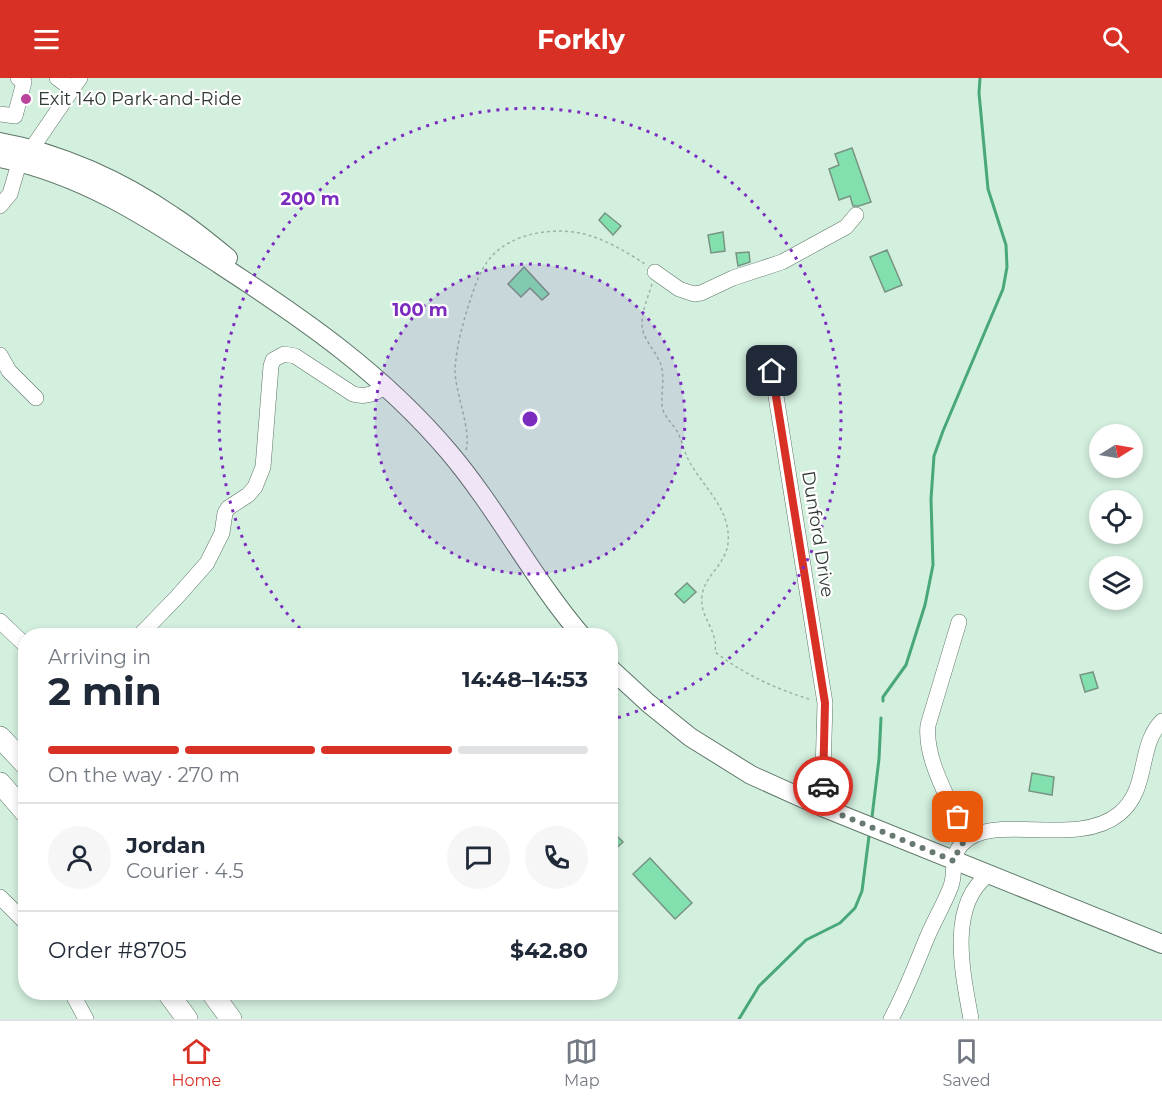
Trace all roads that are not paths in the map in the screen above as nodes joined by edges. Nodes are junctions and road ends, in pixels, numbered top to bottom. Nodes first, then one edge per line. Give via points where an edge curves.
1 (18, 78) edge
2 (57, 78) edge
3 (76, 83) edge
4 (0, 114) edge
5 (0, 142) edge
6 (27, 157) junction
7 (0, 158) edge
8 (0, 206) edge
9 (856, 215) dead end
10 (655, 272) road end
11 (0, 355) edge
12 (772, 371) dead end
13 (387, 386) junction
14 (36, 398) dead end
15 (0, 621) edge
16 (959, 622) dead end
17 (146, 628) edge
18 (576, 628) edge
19 (18, 638) edge
20 (618, 675) edge
21 (1162, 721) edge
22 (0, 737) edge
23 (18, 756) edge
24 (0, 783) edge
25 (18, 804) edge
26 (822, 807) junction
27 (966, 840) junction
28 (954, 861) junction
29 (988, 875) junction
30 (0, 897) edge
31 (18, 915) edge
32 (1162, 944) edge
33 (76, 1000) edge
34 (173, 1000) edge
35 (217, 1000) edge
36 (86, 1019) edge
37 (187, 1019) edge
38 (231, 1019) edge
39 (891, 1019) edge
40 (971, 1019) edge

1 - 4 street via 24,81 15,116
2 - 3 street
3 - 6 street
5 - 6 main road
6 - 7 main road
6 - 8 street
6 - 13 main road via 89,170 176,217
9 - 10 street via 846,227 782,262 701,293 680,289
11 - 14 street via 9,371
12 - 26 street, Dunford Drive via 825,703
13 - 17 street via 374,394 359,396 295,356 284,354 273,360 259,479 248,495 228,508 222,533 207,563
13 - 18 main road via 459,465
15 - 19 street
16 - 27 street via 928,725 927,742
20 - 26 main road via 663,716 723,759
21 - 27 street via 1151,736 1136,794 1113,819 1082,830 991,831
22 - 23 highway
24 - 25 highway
26 - 28 main road
27 - 28 street
28 - 29 main road
28 - 39 street via 946,900
29 - 32 main road
29 - 40 street via 970,892 962,920
30 - 31 street
33 - 36 street
34 - 37 highway
35 - 38 highway

